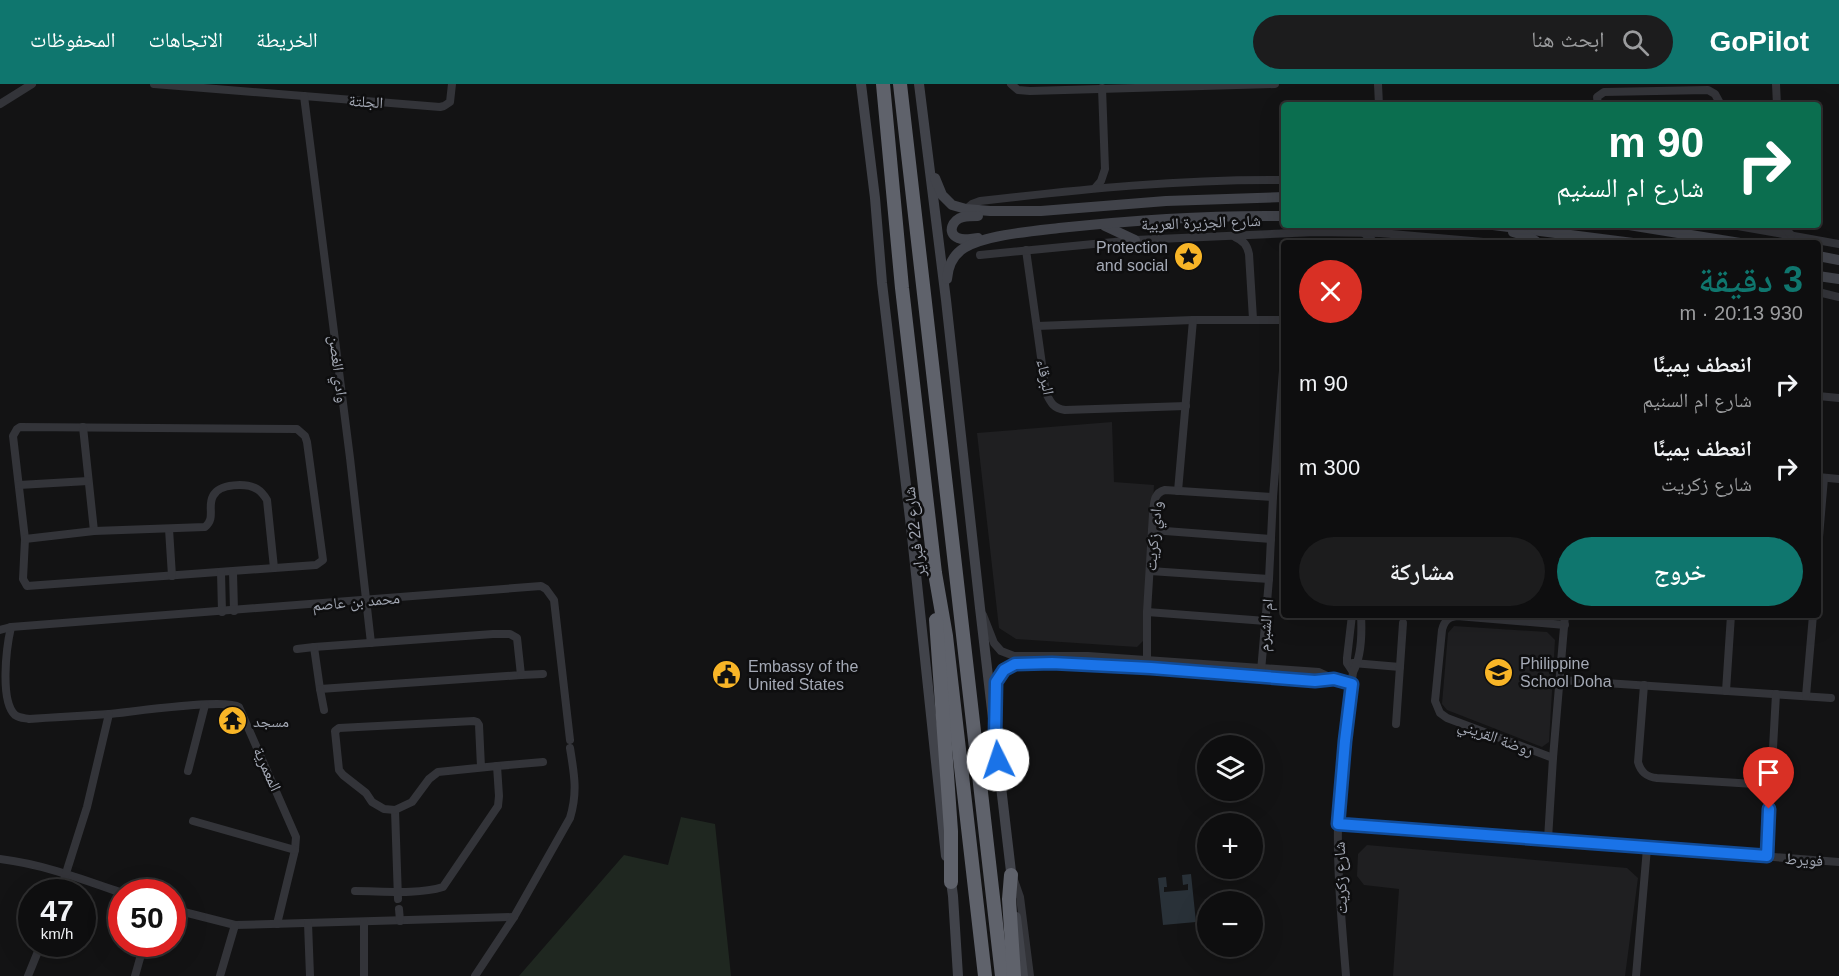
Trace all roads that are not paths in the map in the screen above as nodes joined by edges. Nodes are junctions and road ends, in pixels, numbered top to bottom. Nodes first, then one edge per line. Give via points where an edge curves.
1 (32, 84) edge
2 (154, 84) edge
3 (452, 84) edge
4 (861, 84) edge
5 (883, 84) edge
6 (900, 84) edge
7 (918, 84) edge
8 (1011, 84) edge
9 (1275, 84) edge
10 (1378, 84) edge
11 (1776, 84) edge
12 (1102, 88) junction
13 (304, 96) junction
14 (1379, 102) edge
15 (1598, 102) edge
16 (1719, 102) edge
17 (1776, 102) edge
18 (0, 104) edge
19 (929, 162) junction
20 (1105, 169) junction
21 (1281, 180) edge
22 (1114, 186) junction
23 (1095, 188) junction
24 (1281, 195) edge
25 (966, 209) junction
26 (1041, 211) junction
27 (1281, 216) edge
28 (1099, 224) junction
29 (1500, 228) edge
30 (1516, 228) edge
31 (1648, 228) edge
32 (1748, 228) edge
33 (1768, 228) edge
34 (1786, 228) edge
35 (1033, 231) junction
36 (1764, 231) junction
37 (1364, 232) junction
38 (1395, 234) junction
39 (1264, 235) junction
40 (1233, 236) junction
41 (1793, 236) junction
42 (1135, 240) junction
43 (1372, 240) edge
44 (1388, 240) edge
45 (1462, 240) edge
46 (1534, 240) edge
47 (1610, 240) edge
48 (1722, 240) edge
49 (1816, 240) edge
50 (1821, 241) edge
51 (1839, 244) edge
52 (1026, 250) junction
53 (1249, 254) junction
54 (980, 255) dead end
55 (1821, 257) edge
56 (1839, 260) edge
57 (1821, 276) edge
58 (1839, 279) edge
59 (1821, 293) edge
60 (1839, 297) edge
61 (946, 300) junction
62 (1253, 319) junction
63 (1193, 320) junction
64 (1281, 320) edge
65 (1037, 326) junction
66 (1281, 396) edge
67 (1821, 396) edge
68 (1839, 398) edge
69 (1186, 406) junction
70 (83, 428) junction
71 (1821, 477) edge
72 (1839, 479) edge
73 (88, 481) junction
74 (19, 484) junction
75 (1178, 491) junction
76 (1273, 497) junction
77 (169, 529) junction
78 (1152, 530) junction
79 (94, 531) junction
80 (25, 539) junction
81 (1271, 539) junction
82 (274, 568) junction
83 (1150, 571) junction
84 (221, 572) junction
85 (233, 572) junction
86 (172, 576) junction
87 (1269, 579) junction
88 (938, 591) junction
89 (366, 600) junction
90 (980, 608) junction
91 (234, 611) junction
92 (222, 612) junction
93 (1147, 612) junction
94 (1352, 618) edge
95 (1361, 618) edge
96 (1451, 618) edge
97 (1481, 618) edge
98 (1565, 618) edge
99 (1731, 618) edge
100 (1813, 618) edge
101 (1266, 621) junction
102 (1402, 623) dead end
103 (0, 625) edge
104 (1564, 625) junction
105 (10, 627) junction
106 (0, 630) edge
107 (371, 643) junction
108 (314, 647) junction
109 (297, 649) dead end
110 (1146, 660) junction
111 (1347, 663) junction
112 (1358, 663) junction
113 (1400, 667) junction
114 (1261, 672) junction
115 (1353, 672) junction
116 (543, 674) dead end
117 (520, 675) junction
118 (1560, 680) junction
119 (1352, 684) junction
120 (1644, 685) junction
121 (320, 689) junction
122 (1726, 691) junction
123 (1776, 694) junction
124 (1806, 696) junction
125 (1831, 698) dead end
126 (205, 705) junction
127 (324, 710) dead end
128 (109, 714) junction
129 (1396, 724) dead end
130 (995, 737) junction
131 (1553, 758) junction
132 (543, 762) dead end
133 (496, 766) junction
134 (481, 767) junction
135 (188, 771) dead end
136 (1771, 785) junction
137 (395, 810) junction
138 (193, 821) dead end
139 (1338, 824) junction
140 (1548, 839) junction
141 (1647, 848) junction
142 (295, 850) junction
143 (1767, 856) junction
144 (0, 859) edge
145 (1839, 862) edge
146 (67, 874) junction
147 (1011, 875) junction
148 (65, 879) edge
149 (951, 882) junction
150 (108, 888) edge
151 (355, 891) dead end
152 (398, 895) junction
153 (399, 909) dead end
154 (186, 913) edge
155 (514, 917) junction
156 (399, 921) junction
157 (364, 922) junction
158 (308, 923) junction
159 (277, 924) junction
160 (235, 926) junction
161 (35, 957) edge
162 (140, 957) edge
163 (28, 976) edge
164 (135, 976) edge
165 (220, 976) edge
166 (310, 976) edge
167 (364, 976) edge
168 (475, 976) edge
169 (958, 976) edge
170 (985, 976) edge
171 (1002, 976) edge
172 (1014, 976) edge
173 (1023, 976) edge
174 (1030, 976) edge
175 (1346, 976) edge
176 (1636, 976) edge

1 - 18 street
2 - 13 street, الجلتة
3 - 13 street, الجلتة via 450,102 440,107
4 - 149 main road, شارع 22 فبراير
5 - 88 highway, شارع 22 فبراير via 902,288
6 - 171 highway
7 - 19 main road
8 - 12 street via 1030,92
9 - 12 street
10 - 14 street
11 - 17 street
12 - 20 street
13 - 89 street, وادي الغصن
15 - 16 street via 1604,92 1708,90
19 - 25 main road, شارع الجزيرة العربية via 942,195 952,205
19 - 61 main road
20 - 22 street
20 - 23 street
21 - 22 street
22 - 23 street
23 - 25 street via 980,201
24 - 26 main road, شارع الجزيرة العربية
25 - 26 main road, شارع الجزيرة العربية
26 - 35 main road via 963,217 956,220 952,229 956,237 963,239
27 - 28 main road, شارع الجزيرة العربية
28 - 35 main road, شارع الجزيرة العربية
28 - 42 main road
29 - 46 main road
30 - 47 main road
31 - 48 main road
32 - 36 street
33 - 36 street
34 - 41 street
35 - 61 main road, شارع الجزيرة العربية via 987,240 959,252 947,273
36 - 41 street
37 - 38 street, شارع الجزيرة العربية
37 - 39 street, شارع الجزيرة العربية
37 - 43 street
38 - 44 street
38 - 45 street, شارع الجزيرة العربية
39 - 40 street, شارع الجزيرة العربية
39 - 53 street via 1257,239
40 - 42 street, شارع الجزيرة العربية
40 - 53 street via 1247,246
41 - 49 street
42 - 52 street, شارع الجزيرة العربية
50 - 51 street
52 - 54 street, شارع الجزيرة العربية
52 - 65 street, البرقاء
53 - 62 street
55 - 56 main road
57 - 58 main road
59 - 60 street
61 - 90 main road
62 - 63 street
62 - 64 street
63 - 65 street
63 - 69 street
65 - 69 street, البرقاء via 1046,393 1056,408
66 - 76 street, ام الشبرم
67 - 68 street
69 - 75 street
70 - 73 street
70 - 74 street via 17,429 13,436
70 - 82 street via 300,431 307,442 323,560 316,565
71 - 72 street
73 - 74 street
73 - 79 street
74 - 80 street
75 - 76 street, وادي زكريت
75 - 78 street, وادي زكريت via 1162,490 1156,496
76 - 81 street, ام الشبرم
77 - 79 street
77 - 82 street via 205,527 211,519 212,498 217,490 225,486 251,487 261,491 267,500
77 - 86 street
78 - 81 street
78 - 83 street, وادي زكريت
79 - 80 street
80 - 86 street via 22,579 29,587
81 - 87 street, ام الشبرم
82 - 85 street
83 - 87 street
83 - 93 street, وادي زكريت
84 - 85 street
84 - 86 street
84 - 92 street
85 - 91 street
87 - 101 street, ام الشبرم
88 - 149 highway via 937,642
88 - 170 highway, شارع 22 فبراير
89 - 91 street, محمد بن عاصم
89 - 107 street, وادي الغصن
89 - 155 street, محمد بن عاصم via 534,586 546,589 554,600 575,802 570,818
90 - 110 street via 994,643 1010,655
90 - 130 main road
91 - 92 street, محمد بن عاصم
92 - 105 street, محمد بن عاصم
93 - 101 street
93 - 110 street, وادي زكريت
94 - 111 street
95 - 112 street, شارع زكريت
96 - 131 street, روضة القريني via 1442,630 1437,689 1436,705 1443,716
97 - 104 street, روضة القريني
98 - 104 street
99 - 122 street
100 - 124 street
101 - 114 street, ام الشبرم
102 - 113 street
103 - 105 street, محمد بن عاصم
104 - 118 street
105 - 106 street, محمد بن عاصم
105 - 128 street, المعمرية via 2,683 4,703 10,711 29,719
107 - 108 street
107 - 117 street via 510,634 517,638
108 - 109 street
108 - 121 street
110 - 114 street
111 - 112 street
111 - 115 street
112 - 113 street
112 - 115 street, شارع زكريت
113 - 129 street
114 - 119 street via 1319,672
114 - 130 street via 1015,664 1004,670 996,682
115 - 119 street, شارع زكريت
116 - 117 street
117 - 121 street
118 - 120 street
118 - 131 street
119 - 139 street, شارع زكريت
120 - 122 street
120 - 136 street via 1638,762 1644,774
121 - 127 street
122 - 123 street
123 - 124 street
123 - 136 street
124 - 125 street
126 - 128 street, المعمرية
126 - 135 street
126 - 142 street, المعمرية via 232,704 241,710 295,832
128 - 146 street
130 - 147 main road
131 - 140 street
132 - 133 street
133 - 134 street
133 - 152 street via 498,806 443,887
134 - 137 street via 438,772 412,802
134 - 137 street via 477,722 339,728 335,734 339,770 372,802
136 - 143 street
137 - 152 street
138 - 142 street
139 - 140 street, فويرط
139 - 175 street, شارع زكريت
140 - 141 street, فويرط
141 - 143 street, فويرط
141 - 176 street
142 - 159 street, المعمرية
143 - 145 street, فويرط
144 - 146 street
146 - 148 street
146 - 150 street
147 - 172 highway
147 - 173 main road
147 - 174 street via 1020,897
149 - 169 main road, شارع 22 فبراير
151 - 152 street
153 - 156 street
154 - 160 street
155 - 156 street
155 - 168 street, محمد بن عاصم
156 - 157 street
157 - 158 street
157 - 167 street
158 - 159 street
158 - 166 street
159 - 160 street
160 - 165 street
161 - 163 street
162 - 164 street

